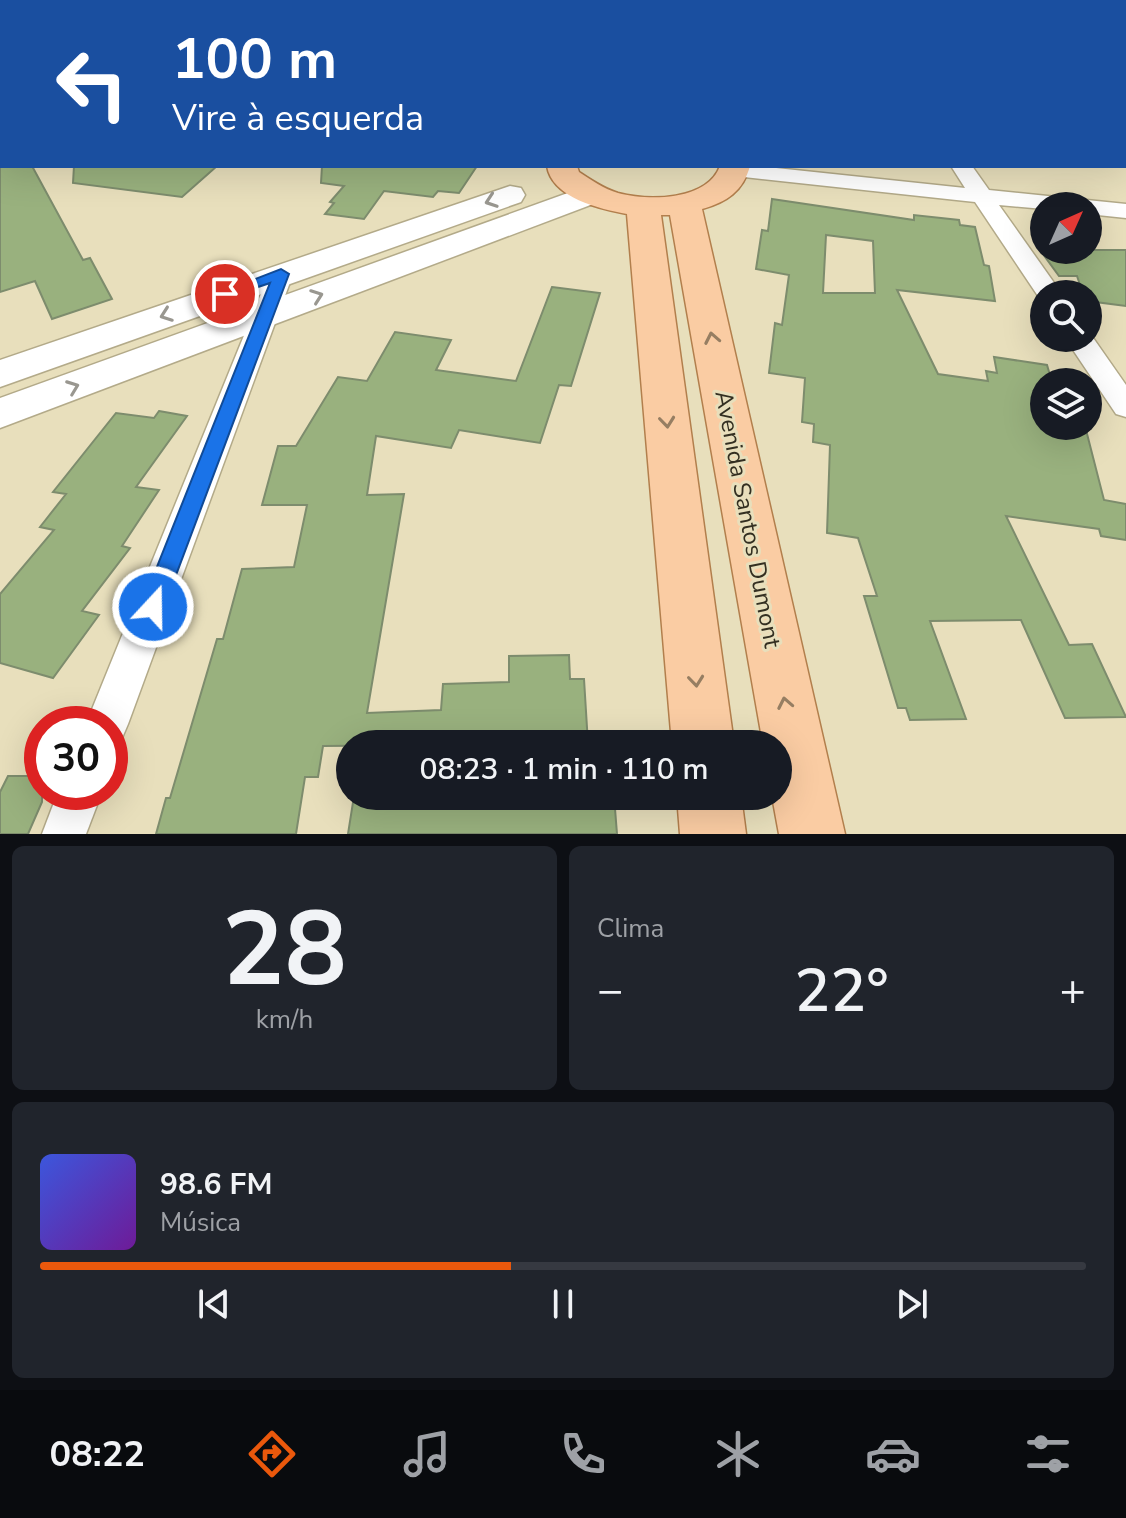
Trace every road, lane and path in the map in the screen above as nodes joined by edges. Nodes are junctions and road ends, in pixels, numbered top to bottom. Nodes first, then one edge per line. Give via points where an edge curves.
1 (735, 168) edge
2 (962, 168) edge
3 (572, 179) edge
4 (983, 197) junction
5 (1030, 202) edge
6 (663, 205) junction
7 (1102, 208) edge
8 (1126, 211) edge
9 (418, 242) junction
10 (281, 274) junction
11 (1039, 280) edge
12 (267, 314) junction
13 (1089, 352) edge
14 (0, 374) edge
15 (1126, 407) edge
16 (0, 414) edge
17 (114, 706) edge
18 (702, 730) edge
19 (73, 810) edge
20 (710, 810) edge
21 (64, 834) edge
22 (713, 834) edge
23 (812, 834) edge

1 - 4 street
1 - 6 main road via 728,184 710,196
2 - 4 street
3 - 6 main road
3 - 9 street
4 - 5 street
4 - 11 street
6 -> 18 main road
23 -> 6 main road, Avenida Santos Dumont
7 - 8 street
9 - 10 street
12 -> 9 street
10 - 12 street
10 -> 14 street
16 -> 12 street
12 - 17 street
13 - 15 street
19 - 21 street
20 - 22 main road

